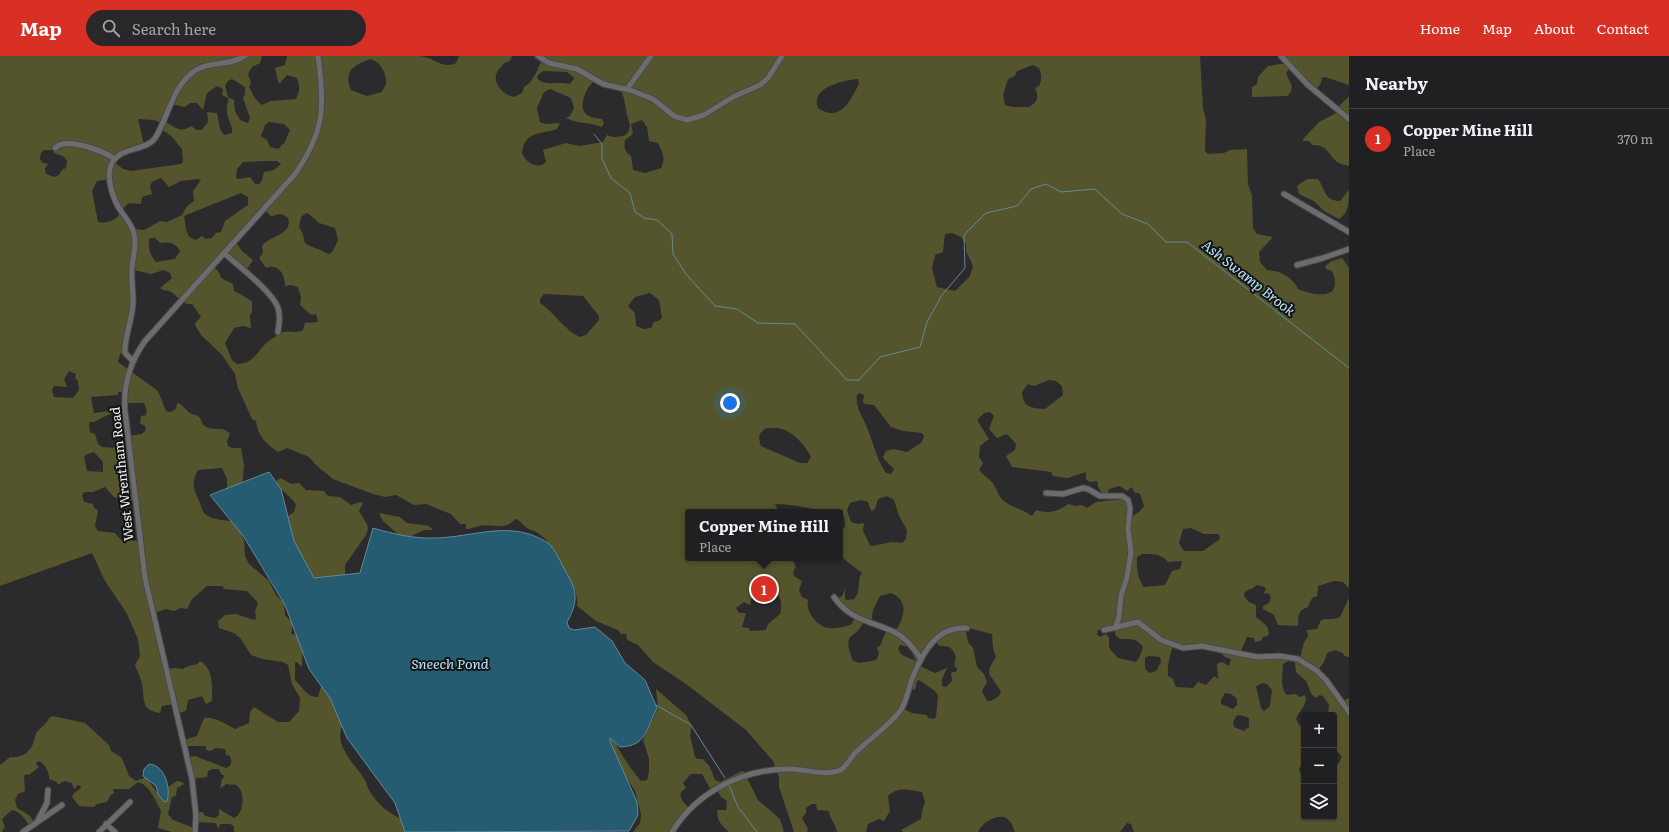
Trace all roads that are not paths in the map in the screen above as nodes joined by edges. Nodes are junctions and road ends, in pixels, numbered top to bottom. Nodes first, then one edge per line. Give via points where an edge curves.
1 (245, 56) edge
2 (318, 56) edge
3 (538, 56) edge
4 (651, 56) edge
5 (782, 56) edge
6 (1282, 56) edge
7 (627, 89) junction
8 (1349, 119) edge
9 (55, 148) dead end
10 (114, 159) junction
11 (1284, 194) dead end
12 (1349, 232) edge
13 (1349, 249) edge
14 (224, 253) junction
15 (1297, 264) dead end
16 (278, 332) dead end
17 (133, 361) junction
18 (1046, 493) dead end
19 (834, 598) dead end
20 (967, 628) dead end
21 (1115, 628) junction
22 (1104, 630) dead end
23 (921, 659) junction
24 (1349, 712) edge
25 (48, 790) dead end
26 (130, 802) dead end
27 (62, 806) dead end
28 (36, 823) junction
29 (106, 824) junction
30 (23, 832) edge
31 (99, 832) edge
32 (115, 832) edge
33 (194, 832) edge
34 (672, 832) edge

1 - 10 street via 201,68 191,74 175,95 154,139 145,146 122,153
2 - 14 street, West Wrentham Road via 322,92 321,115 311,150 295,174
3 - 7 street via 549,63 577,69 603,84
4 - 7 street
5 - 7 street via 768,78 760,85 733,97 707,114 687,120 678,118 656,100
6 - 8 street via 1308,85
9 - 10 street via 58,145 74,143 108,154
10 - 17 street via 110,176 114,195 135,236 131,273 133,302 125,348 125,353
11 - 12 street
13 - 15 street
14 - 16 street via 276,302 280,318
14 - 17 street, West Wrentham Road via 155,329
17 - 33 street, West Wrentham Road via 124,402 141,548 192,780 196,816
18 - 21 street via 1063,494 1083,488 1100,496 1122,496 1128,500 1128,529 1132,552
19 - 23 street via 840,607 853,616 897,634
20 - 23 street via 953,628 945,632 928,646
21 - 22 street
21 - 24 street via 1138,622 1161,640 1183,648 1202,646 1254,657 1298,658 1326,680
23 - 34 street via 899,712 854,754 841,770 777,770 746,775 729,782 697,802 686,812
25 - 28 street via 47,803
26 - 29 street
27 - 28 street
28 - 30 street
29 - 31 street
29 - 32 street

